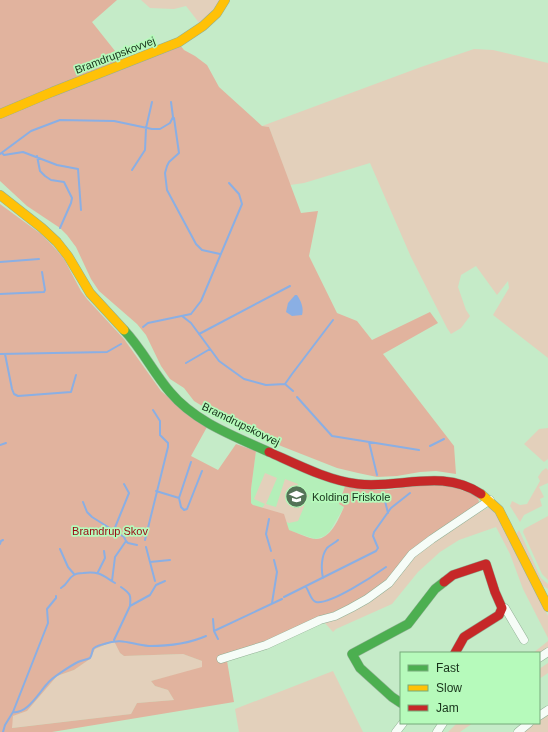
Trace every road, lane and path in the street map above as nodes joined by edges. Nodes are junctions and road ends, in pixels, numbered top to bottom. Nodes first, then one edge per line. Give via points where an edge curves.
1 (225, 0) edge
2 (0, 114) edge
3 (0, 195) edge
4 (490, 500) junction
5 (548, 607) edge
6 (502, 608) junction
7 (524, 640) dead end
8 (456, 652) edge
9 (221, 659) dead end
10 (400, 702) edge
11 (402, 724) edge
12 (528, 724) edge
13 (396, 732) edge
14 (518, 732) edge

1 - 2 street, Bramdrupskovvej via 217,13 203,26 179,42
3 - 4 street, Bramdrupskovvej via 58,244 71,259 94,298 139,348 167,389 194,415 298,464 355,484 438,480 465,485
4 - 5 street, Bramdrupskovvej via 499,510
4 - 9 street via 412,554 389,583 367,599 346,611 266,645
6 - 7 street
6 - 8 street via 499,615 464,637
6 - 10 street via 486,564 453,575 436,589 408,624 352,654 360,668
11 - 13 street
12 - 14 street

